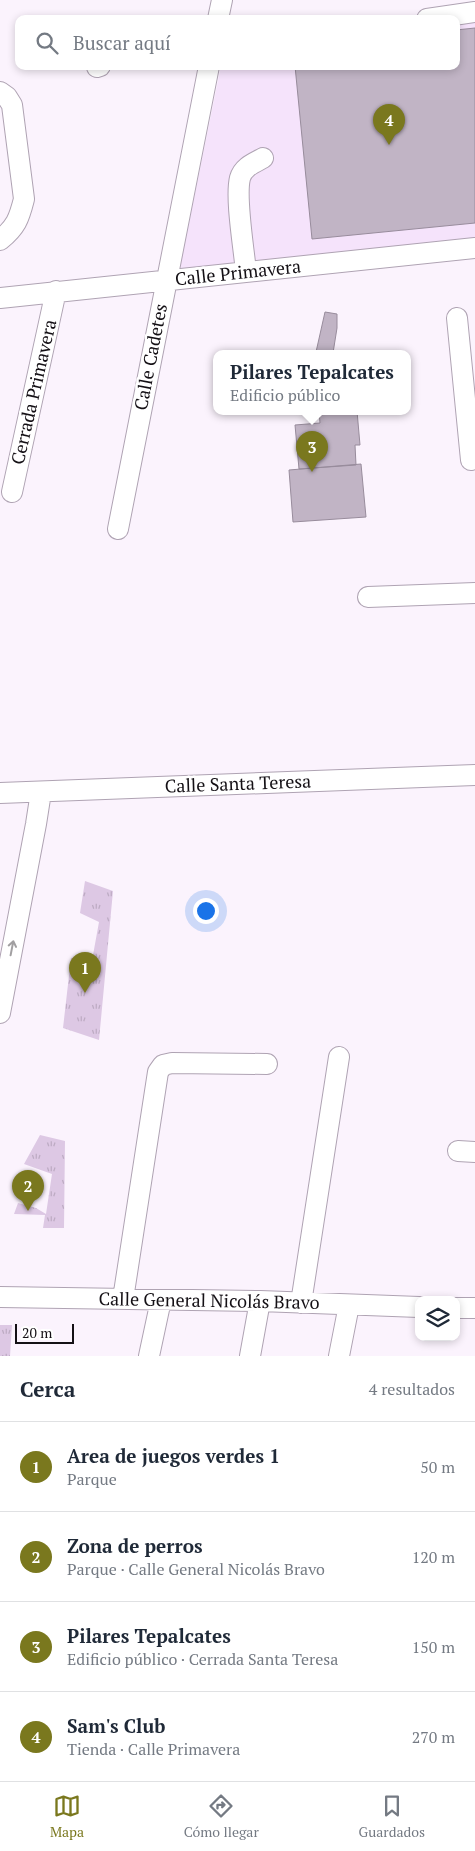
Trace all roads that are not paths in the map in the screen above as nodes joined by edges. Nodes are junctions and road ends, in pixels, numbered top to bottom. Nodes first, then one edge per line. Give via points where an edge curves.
1 (222, 0) edge
2 (475, 12) edge
3 (219, 15) edge
4 (454, 15) edge
5 (208, 70) edge
6 (0, 92) edge
7 (263, 158) dead end
8 (0, 240) edge
9 (475, 248) edge
10 (246, 272) junction
11 (166, 281) junction
12 (56, 291) junction
13 (0, 298) edge
14 (457, 318) dead end
15 (470, 405) edge
16 (471, 460) dead end
17 (12, 492) dead end
18 (118, 529) dead end
19 (475, 593) edge
20 (368, 597) dead end
21 (475, 775) edge
22 (41, 792) junction
23 (0, 793) edge
24 (0, 1013) edge
25 (339, 1057) dead end
26 (267, 1064) dead end
27 (0, 1297) edge
28 (123, 1299) junction
29 (161, 1300) junction
30 (260, 1301) junction
31 (300, 1303) junction
32 (350, 1305) junction
33 (415, 1307) edge
34 (460, 1308) edge
35 (475, 1308) edge
36 (149, 1356) edge
37 (250, 1356) edge
38 (339, 1356) edge

1 - 3 street
2 - 4 street
5 - 11 street, Calle Cadetes
6 - 8 street via 12,105 24,199 14,228
7 - 10 street via 248,165 240,177
9 - 10 street, Calle Primavera
10 - 11 street, Calle Primavera
11 - 12 street, Calle Primavera
11 - 18 street, Calle Cadetes
12 - 13 street, Calle Primavera
12 - 17 street, Cerrada Primavera
14 - 15 street
15 - 16 street
19 - 20 street
21 - 22 street, Calle Santa Teresa
22 - 23 street, Calle Santa Teresa
24 -> 22 street
25 - 31 street
26 - 28 street via 172,1063 163,1065 158,1072
27 - 28 street, Calle General Nicolás Bravo
28 - 29 street, Calle General Nicolás Bravo
29 - 30 street, Calle General Nicolás Bravo
29 - 36 street
30 - 31 street, Calle General Nicolás Bravo
30 - 37 street
31 - 32 street, Calle General Nicolás Bravo
32 - 33 street, Calle General Nicolás Bravo
32 - 38 street
34 - 35 street

